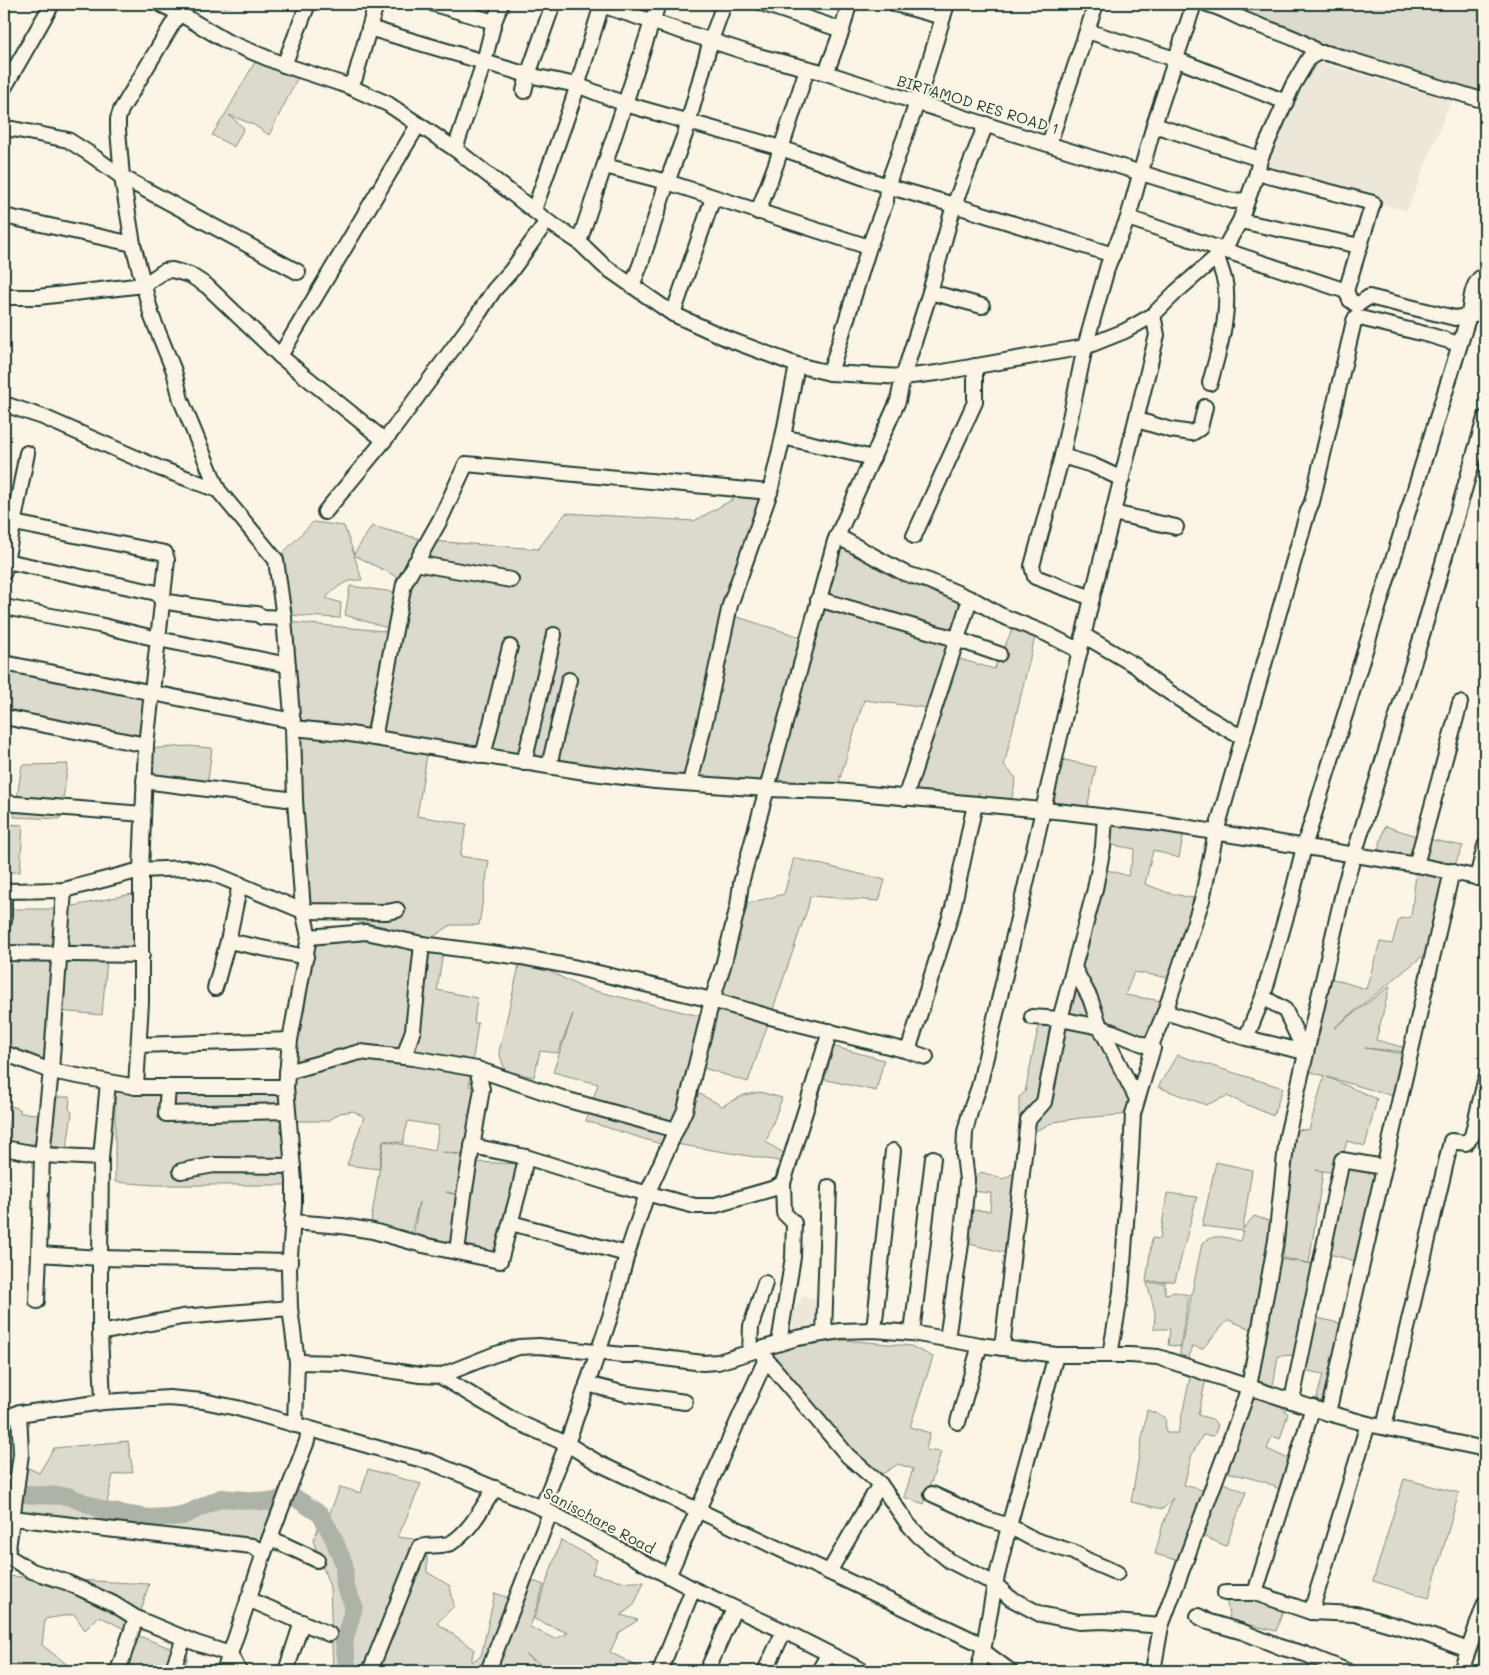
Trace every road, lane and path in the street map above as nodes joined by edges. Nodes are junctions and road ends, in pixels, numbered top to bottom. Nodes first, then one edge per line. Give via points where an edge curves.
1 (52, 4) edge
2 (160, 4) edge
3 (308, 4) edge
4 (376, 4) edge
5 (434, 4) edge
6 (500, 4) edge
7 (553, 4) edge
8 (601, 4) edge
9 (658, 4) edge
10 (724, 4) edge
11 (764, 4) edge
12 (849, 4) edge
13 (894, 4) edge
14 (1096, 4) edge
15 (1194, 4) edge
16 (1207, 4) edge
17 (945, 11) edge
18 (179, 13) junction
19 (653, 21) junction
20 (494, 22) junction
21 (369, 28) junction
22 (842, 30) junction
23 (1087, 31) junction
24 (712, 40) junction
25 (1318, 52) junction
26 (1175, 59) junction
27 (484, 62) junction
28 (284, 65) junction
29 (807, 69) junction
30 (826, 74) junction
31 (528, 75) junction
32 (348, 86) junction
33 (577, 86) junction
34 (4, 88) edge
35 (524, 91) dead end
36 (1286, 102) junction
37 (1485, 102) edge
38 (917, 103) junction
39 (625, 104) junction
40 (690, 121) junction
41 (418, 124) junction
42 (986, 124) junction
43 (1154, 125) junction
44 (4, 130) edge
45 (1049, 144) junction
46 (781, 148) junction
47 (455, 149) junction
48 (605, 166) junction
49 (1258, 166) junction
50 (1140, 173) junction
51 (122, 177) junction
52 (667, 182) junction
53 (887, 186) junction
54 (712, 198) junction
55 (1247, 200) junction
56 (954, 205) junction
57 (534, 210) junction
58 (758, 212) junction
59 (4, 216) edge
60 (1128, 218) junction
61 (548, 221) junction
62 (1240, 221) junction
63 (579, 242) junction
64 (133, 244) junction
65 (1360, 246) junction
66 (869, 247) junction
67 (1220, 254) junction
68 (1113, 255) junction
69 (298, 272) dead end
70 (1485, 279) edge
71 (144, 285) junction
72 (632, 286) junction
73 (1346, 291) junction
74 (930, 292) junction
75 (4, 297) edge
76 (982, 306) dead end
77 (1485, 312) edge
78 (673, 314) junction
79 (1153, 315) junction
80 (1469, 315) junction
81 (1459, 344) junction
82 (1085, 347) junction
83 (280, 356) junction
84 (797, 365) junction
85 (975, 366) junction
86 (830, 373) junction
87 (903, 377) junction
88 (1210, 383) dead end
89 (4, 404) edge
90 (1204, 407) dead end
91 (1485, 418) edge
92 (1137, 420) junction
93 (783, 437) junction
94 (384, 440) junction
95 (27, 453) dead end
96 (1062, 456) junction
97 (873, 458) junction
98 (1122, 479) junction
99 (218, 490) junction
100 (770, 492) junction
101 (325, 512) dead end
102 (1113, 513) junction
103 (14, 522) junction
104 (1176, 527) dead end
105 (837, 536) junction
106 (914, 536) dead end
107 (415, 563) junction
108 (5, 566) edge
109 (511, 580) dead end
110 (1092, 598) junction
111 (818, 599) junction
112 (970, 599) junction
113 (162, 601) junction
114 (4, 607) edge
115 (284, 618) junction
116 (554, 635) dead end
117 (1083, 636) junction
118 (158, 639) junction
119 (956, 639) junction
120 (510, 647) dead end
121 (1080, 651) junction
122 (999, 654) dead end
123 (4, 663) edge
124 (288, 665) junction
125 (569, 680) dead end
126 (151, 692) junction
127 (1460, 703) dead end
128 (4, 717) edge
129 (293, 724) junction
130 (1244, 736) junction
131 (374, 738) junction
132 (146, 745) junction
133 (483, 756) junction
134 (524, 763) junction
135 (549, 766) junction
136 (144, 781) junction
137 (690, 784) junction
138 (767, 789) junction
139 (905, 798) junction
140 (294, 800) junction
141 (4, 803) edge
142 (975, 804) junction
143 (1044, 810) junction
144 (143, 814) junction
145 (1105, 817) junction
146 (1216, 832) junction
147 (1485, 846) edge
148 (1304, 847) junction
149 (1352, 854) junction
150 (1416, 865) junction
151 (141, 870) junction
152 (1452, 871) junction
153 (1481, 879) edge
154 (240, 884) junction
155 (64, 890) junction
156 (4, 891) edge
157 (397, 910) dead end
158 (303, 911) junction
159 (4, 922) edge
160 (309, 937) junction
161 (228, 942) junction
162 (422, 944) junction
163 (4, 953) edge
164 (59, 954) junction
165 (142, 955) junction
166 (306, 957) junction
167 (1074, 968) junction
168 (215, 988) dead end
169 (1264, 997) junction
170 (712, 1000) junction
171 (1165, 1012) junction
172 (1032, 1017) dead end
173 (1060, 1019) junction
174 (1100, 1027) junction
175 (830, 1031) junction
176 (1246, 1038) junction
177 (290, 1040) junction
178 (139, 1045) junction
179 (1153, 1048) junction
180 (908, 1051) junction
181 (1305, 1052) junction
182 (4, 1053) edge
183 (404, 1057) junction
184 (926, 1057) dead end
185 (477, 1069) junction
186 (51, 1071) junction
187 (287, 1072) junction
188 (1485, 1081) edge
189 (108, 1082) junction
190 (136, 1087) junction
191 (168, 1087) junction
192 (286, 1088) junction
193 (1137, 1099) junction
194 (288, 1111) junction
195 (676, 1130) junction
196 (472, 1146) junction
197 (4, 1148) edge
198 (894, 1150) dead end
199 (42, 1155) junction
200 (526, 1157) junction
201 (101, 1158) junction
202 (933, 1158) dead end
203 (293, 1166) junction
204 (1384, 1167) junction
205 (181, 1171) dead end
206 (783, 1183) junction
207 (829, 1187) dead end
208 (646, 1194) junction
209 (292, 1222) junction
210 (510, 1223) junction
211 (457, 1252) junction
212 (39, 1254) junction
213 (627, 1254) junction
214 (100, 1258) junction
215 (290, 1262) junction
216 (765, 1283) dead end
217 (38, 1301) dead end
218 (290, 1308) junction
219 (874, 1330) junction
220 (100, 1333) junction
221 (824, 1333) junction
222 (912, 1333) junction
223 (947, 1339) junction
224 (778, 1343) junction
225 (980, 1345) junction
226 (1002, 1348) junction
227 (598, 1352) junction
228 (759, 1353) junction
229 (1056, 1355) junction
230 (1110, 1355) junction
231 (297, 1362) junction
232 (440, 1376) junction
233 (587, 1384) junction
234 (1249, 1387) junction
235 (1292, 1400) junction
236 (103, 1402) junction
237 (685, 1402) dead end
238 (1313, 1408) junction
239 (19, 1412) junction
240 (1328, 1413) junction
241 (4, 1416) edge
242 (958, 1422) dead end
243 (1368, 1424) junction
244 (295, 1425) junction
245 (1384, 1427) junction
246 (309, 1429) junction
247 (567, 1444) junction
248 (1485, 1449) edge
249 (880, 1484) junction
250 (495, 1488) junction
251 (932, 1494) dead end
252 (546, 1511) junction
253 (697, 1511) junction
254 (8, 1518) edge
255 (1009, 1526) junction
256 (270, 1538) junction
257 (264, 1553) junction
258 (317, 1560) dead end
259 (829, 1572) junction
260 (1117, 1573) dead end
261 (668, 1576) junction
262 (995, 1584) junction
263 (693, 1589) junction
264 (1225, 1593) dead end
265 (1255, 1593) junction
266 (248, 1599) junction
267 (1485, 1603) edge
268 (734, 1609) junction
269 (1311, 1612) junction
270 (1198, 1616) dead end
271 (136, 1618) junction
272 (302, 1622) junction
273 (1161, 1626) junction
274 (784, 1631) junction
275 (329, 1634) dead end
276 (184, 1638) junction
277 (1468, 1650) junction
278 (983, 1651) junction
279 (230, 1654) junction
280 (828, 1655) junction
281 (118, 1671) edge
282 (172, 1671) edge
283 (224, 1671) edge
284 (239, 1671) edge
285 (286, 1671) edge
286 (370, 1671) edge
287 (488, 1671) edge
288 (660, 1671) edge
289 (707, 1671) edge
290 (765, 1671) edge
291 (819, 1671) edge
292 (863, 1671) edge
293 (978, 1671) edge
294 (1010, 1671) edge
295 (1152, 1671) edge
296 (1346, 1671) edge
297 (1461, 1671) edge

1 - 34 street
2 - 18 street
3 - 28 street
4 - 21 street
5 - 20 street
6 - 20 street
7 - 31 street
8 - 19 street, BIRTAMOD RES ROAD 1
8 - 33 street
9 - 19 street
10 - 24 street
11 - 22 street
12 - 22 street
13 - 17 street
14 - 23 street
15 - 26 street
16 - 25 street via 1294,37
17 - 38 street
18 - 28 street via 226,42
18 - 51 street via 121,110 118,130
19 - 24 street, BIRTAMOD RES ROAD 1
19 - 39 street
20 - 27 street
21 - 27 street
21 - 32 street via 355,78
22 - 30 street
23 - 26 street
23 - 45 street
24 - 29 street, BIRTAMOD RES ROAD 1
24 - 40 street
25 - 36 street via 1309,58
25 - 37 street
26 - 36 street
26 - 43 street
27 - 31 street
27 - 47 street
28 - 32 street
29 - 30 street, BIRTAMOD RES ROAD 1
29 - 46 street
30 - 38 street, BIRTAMOD RES ROAD 1
31 - 33 street
31 - 35 street
32 - 41 street via 388,104
33 - 39 street
33 - 57 street
36 - 49 street
38 - 42 street, BIRTAMOD RES ROAD 1
38 - 53 street
39 - 40 street
39 - 48 street
40 - 46 street
40 - 52 street
41 - 47 street
41 - 83 street
42 - 45 street, BIRTAMOD RES ROAD 1
42 - 56 street
43 - 49 street
43 - 50 street
44 - 51 street via 68,140
45 - 50 street, BIRTAMOD RES ROAD 1
46 - 53 street
46 - 58 street
47 - 57 street
48 - 52 street
48 - 63 street
49 - 55 street
49 - 65 street via 1373,203
50 - 55 street, BIRTAMOD RES ROAD 1 via 1232,201
50 - 60 street
51 - 64 street
51 - 69 street
52 - 54 street
52 - 72 street
53 - 56 street
53 - 66 street via 886,201
54 - 58 street
54 - 78 street
55 - 62 street
56 - 68 street
56 - 74 street
57 - 61 street
58 - 66 street
59 - 64 street
60 - 67 street
60 - 68 street
61 - 63 street
61 - 94 street
62 - 65 street
62 - 67 street
63 - 72 street
64 - 71 street
65 - 73 street
66 - 86 street
67 - 73 street
67 - 79 street
67 - 88 street via 1226,308 1222,341
68 - 82 street
70 - 80 street via 1480,278 1476,282
71 - 75 street via 38,297
71 - 83 street via 164,271 190,275 207,286
71 - 99 street via 181,400
72 - 78 street
73 - 80 street via 1357,305 1368,297 1455,318
74 - 76 street
74 - 87 street
77 - 80 street
78 - 84 street
79 - 82 street via 1125,331
79 - 92 street via 1157,335
80 - 81 street
81 - 130 street via 1356,317 1354,320 1312,502
81 - 148 street
82 - 85 street
82 - 96 street
83 - 94 street
84 - 86 street
84 - 93 street
85 - 87 street
85 - 106 street via 975,402
86 - 87 street
87 - 97 street via 898,401
89 - 99 street
90 - 92 street via 1200,428 1192,433
91 - 149 street via 1422,635
92 - 98 street
93 - 97 street
93 - 100 street
94 - 101 street
95 - 103 street
96 - 98 street
96 - 110 street via 1032,566 1035,577
97 - 105 street
98 - 102 street
99 - 115 street via 276,560
100 - 107 street via 466,464 440,520
100 - 137 street via 730,605
102 - 104 street
102 - 110 street
103 - 108 street
103 - 113 street via 166,553
105 - 111 street
105 - 112 street via 904,573
107 - 109 street
107 - 131 street via 404,584
108 - 113 street via 157,593
110 - 117 street
111 - 119 street
111 - 138 street
112 - 119 street
112 - 121 street
113 - 115 street
113 - 118 street
114 - 118 street
115 - 124 street
116 - 134 street
117 - 121 street
117 - 130 street via 1136,666 1200,713
118 - 124 street
118 - 126 street
119 - 122 street
119 - 139 street
120 - 133 street
121 - 143 street
123 - 126 street
124 - 129 street
125 - 135 street
126 - 129 street
126 - 132 street
127 - 150 street
128 - 132 street
129 - 131 street
129 - 140 street
130 - 146 street
131 - 133 street
132 - 136 street
133 - 134 street
134 - 135 street
135 - 137 street
136 - 140 street
136 - 144 street
137 - 138 street
138 - 139 street
138 - 170 street
139 - 142 street
140 - 158 street
141 - 144 street
142 - 143 street
142 - 180 street via 953,908
143 - 145 street
143 - 223 street via 979,1087 965,1132 967,1180
144 - 151 street
145 - 146 street
145 - 167 street via 1100,861
146 - 148 street
146 - 171 street via 1202,900
147 - 153 street
148 - 149 street
148 - 169 street
149 - 150 street
149 - 181 street
150 - 152 street
151 - 154 street via 187,868
151 - 155 street
151 - 165 street
152 - 153 street
152 - 204 street
154 - 158 street
154 - 161 street
155 - 156 street
155 - 164 street
156 - 159 street
157 - 158 street
158 - 160 street
160 - 162 street via 366,932
160 - 166 street
161 - 166 street
161 - 168 street
162 - 170 street via 521,957
162 - 183 street via 413,1030
163 - 164 street
164 - 165 street
164 - 186 street
165 - 178 street
166 - 177 street
167 - 173 street
167 - 174 street via 1090,998
169 - 176 street
169 - 181 street via 1285,1010
170 - 175 street
170 - 195 street via 686,1110
171 - 176 street
171 - 179 street via 1152,1043
172 - 173 street
173 - 174 street
173 - 226 street via 1044,1102 1028,1120
174 - 179 street
174 - 193 street
175 - 180 street
175 - 206 street
176 - 181 street
177 - 178 street
177 - 187 street
178 - 190 street
179 - 193 street
180 - 184 street
181 - 234 street via 1287,1136 1276,1240
182 - 186 street
183 - 185 street
183 - 187 street via 360,1052
185 - 195 street via 568,1100
185 - 196 street via 482,1089
186 - 189 street
186 - 199 street
187 - 192 street
188 - 245 street via 1472,1136 1466,1143 1451,1141
189 - 190 street
189 - 201 street
190 - 191 street
191 - 192 street
191 - 194 street via 166,1114
192 - 194 street
193 - 230 street via 1133,1114 1121,1292
194 - 203 street
195 - 208 street
196 - 200 street
196 - 211 street
197 - 199 street
198 - 219 street
199 - 201 street
199 - 212 street
200 - 208 street
200 - 210 street
201 - 214 street
202 - 222 street
203 - 205 street via 214,1165
203 - 209 street
204 - 235 street via 1342,1160
204 - 240 street
206 - 208 street via 712,1206 695,1206
206 - 224 street via 784,1212 794,1223 793,1257
207 - 221 street
208 - 213 street
209 - 211 street via 373,1231
209 - 215 street
210 - 211 street via 500,1261
210 - 213 street
212 - 214 street
212 - 217 street
213 - 227 street
214 - 215 street
214 - 220 street
215 - 218 street
216 - 228 street via 751,1326
218 - 220 street via 182,1317
218 - 231 street
219 - 221 street
219 - 222 street
220 - 236 street
221 - 224 street
222 - 223 street
223 - 225 street
224 - 228 street
225 - 226 street
225 - 242 street
226 - 229 street
227 - 228 street via 703,1363
227 - 232 street via 519,1347
227 - 233 street
228 - 249 street via 848,1456
228 - 253 street
229 - 230 street
229 - 255 street
230 - 234 street via 1158,1357
231 - 232 street via 342,1363
231 - 244 street
232 - 247 street via 515,1421
233 - 237 street via 622,1393
233 - 247 street
234 - 235 street
234 - 273 street
235 - 238 street
236 - 239 street, Sanischare Road
236 - 244 street, Sanischare Road via 169,1398 203,1401
238 - 240 street
238 - 265 street
239 - 241 street, Sanischare Road
239 - 254 street via 21,1454 14,1502
240 - 243 street
243 - 245 street
243 - 269 street
244 - 246 street, Sanischare Road
245 - 248 street
246 - 250 street, Sanischare Road via 431,1462
246 - 256 street
247 - 252 street
247 - 253 street via 600,1464
249 - 259 street
249 - 262 street via 919,1536 950,1560
250 - 252 street, Sanischare Road
250 - 286 street via 466,1530 450,1544 420,1547
251 - 255 street
252 - 261 street, Sanischare Road
252 - 287 street
253 - 259 street
253 - 261 street
254 - 257 street via 252,1546
254 - 271 street via 7,1556 32,1571 112,1602
255 - 260 street
255 - 262 street
256 - 257 street
256 - 258 street
257 - 266 street
259 - 278 street via 981,1644
261 - 263 street, Sanischare Road
262 - 273 street via 1010,1598 1040,1614 1080,1622
262 - 278 street
263 - 268 street, Sanischare Road
263 - 288 street
264 - 265 street
265 - 269 street
266 - 272 street
266 - 279 street
267 - 277 street
268 - 274 street, Sanischare Road
268 - 289 street
269 - 277 street via 1355,1614
270 - 296 street
271 - 276 street
271 - 281 street
272 - 275 street
272 - 285 street
273 - 295 street
274 - 280 street, Sanischare Road
274 - 290 street
276 - 279 street
276 - 282 street
277 - 297 street
278 - 293 street
278 - 294 street
279 - 283 street
279 - 284 street
280 - 291 street
280 - 292 street, Sanischare Road

